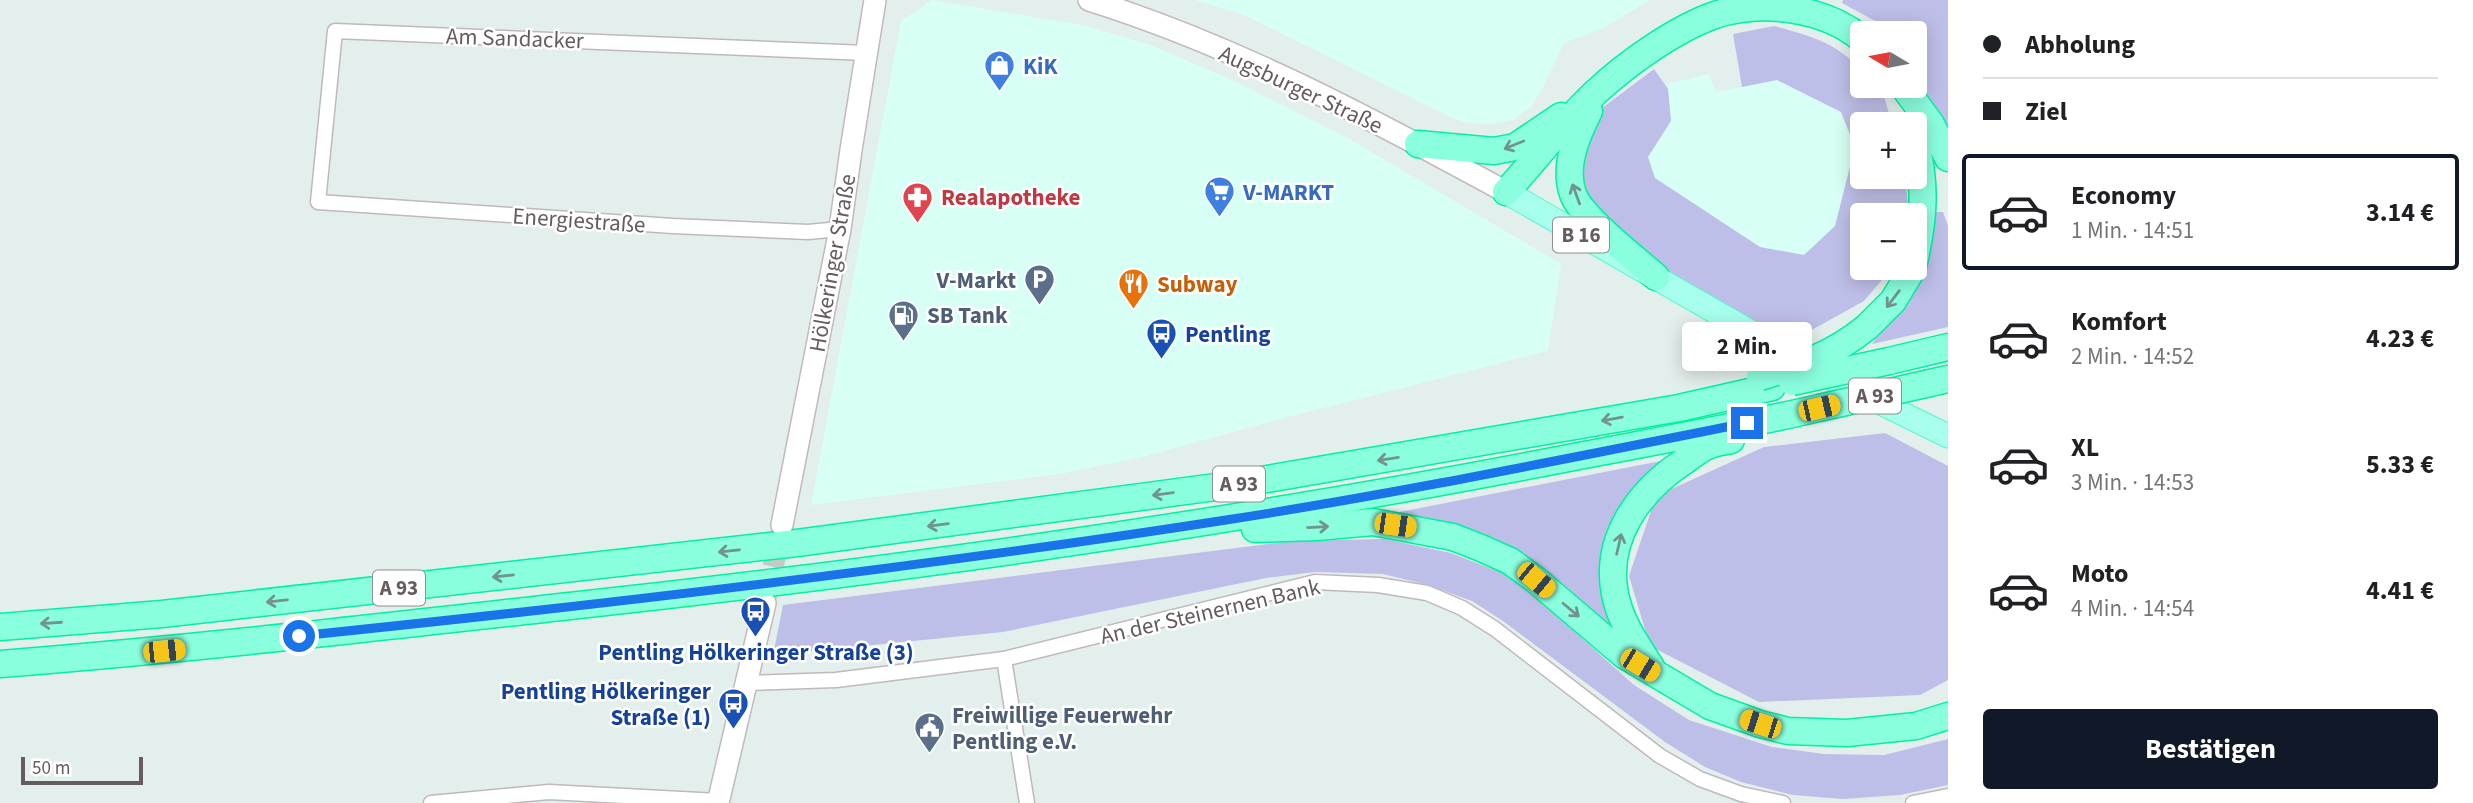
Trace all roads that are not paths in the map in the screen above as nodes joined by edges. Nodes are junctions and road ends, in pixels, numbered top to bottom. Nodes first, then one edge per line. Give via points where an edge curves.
1 (876, 0) edge
2 (1089, 0) edge
3 (1850, 32) edge
4 (867, 53) junction
5 (1601, 88) junction
6 (1912, 98) edge
7 (1418, 144) junction
8 (1948, 158) edge
9 (1506, 192) junction
10 (318, 202) joint
11 (840, 229) junction
12 (1656, 278) junction
13 (1906, 280) edge
14 (1948, 347) edge
15 (1939, 381) edge
16 (1766, 382) junction
17 (1810, 410) junction
18 (1948, 436) edge
19 (1227, 520) junction
20 (782, 525) tunnel mouth
21 (765, 603) tunnel mouth
22 (0, 627) edge
23 (1004, 659) junction
24 (0, 664) edge
25 (1656, 674) junction
26 (746, 683) junction
27 (1948, 716) edge
28 (1948, 796) edge
29 (718, 802) edge
30 (431, 803) edge
31 (1027, 803) edge
32 (1783, 803) edge
33 (1913, 803) edge

1 - 4 street, Hölkeringer Straße
2 - 7 street, Augsburger Straße via 1268,69
3 - 5 highway via 1802,10 1748,9 1715,15 1638,59
4 - 10 street, Am Sandacker via 335,31
4 - 11 street, Hölkeringer Straße
5 -> 7 highway via 1515,147 1494,151
5 - 9 highway
12 -> 5 highway via 1583,211 1573,194 1572,153
6 - 8 highway
7 - 9 street, Augsburger Straße
9 - 12 main road, B 16
10 - 11 street, Energiestraße via 673,226 808,232
11 - 20 street, Hölkeringer Straße
12 - 18 main road, B 16 via 1838,382
13 -> 16 highway, bridge via 1893,302 1843,346
14 - 16 highway, A 93, bridge
15 - 17 highway, A 93, bridge
16 -> 22 highway, A 93 via 1679,408 1238,484 797,544 162,614
17 - 19 highway, A 93
25 -> 17 highway via 1634,642 1615,592 1616,557 1633,508 1657,481 1709,445 1780,430
19 - 24 highway, A 93 via 783,583 164,651
19 -> 25 highway via 1253,529 1373,522 1453,537 1510,561 1624,655
21 - 26 street
23 - 26 street, An der Steinernen Bank via 836,680
23 - 31 street
23 - 32 street, An der Steinernen Bank via 1315,582 1405,588 1462,608 1495,629 1660,756 1700,779
25 - 27 highway via 1710,706 1788,731 1883,731
26 - 29 street
28 - 33 street
29 - 30 street via 549,792

